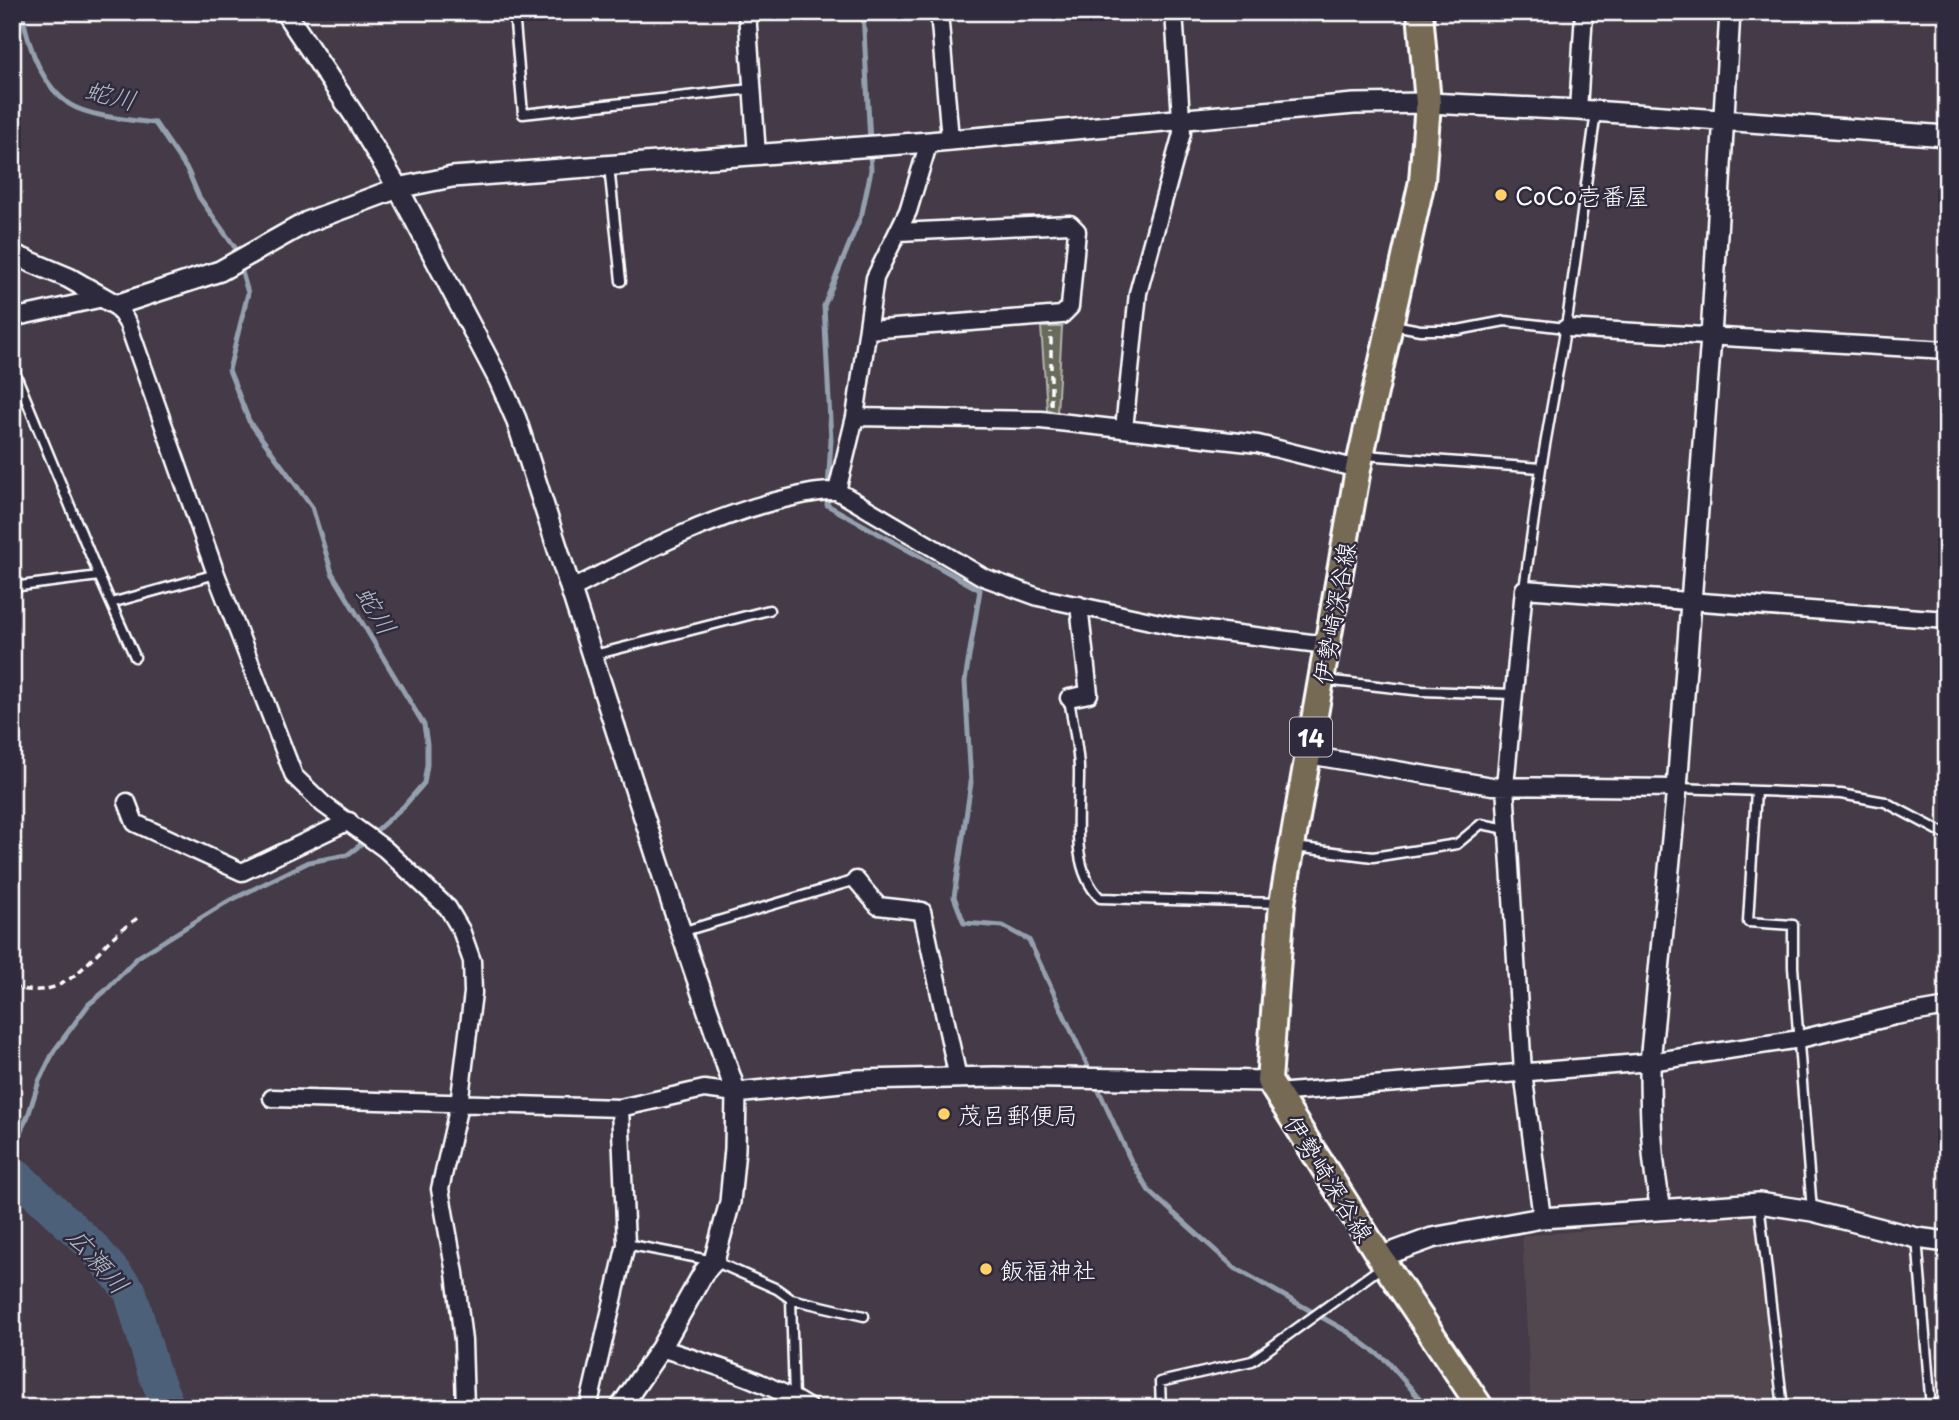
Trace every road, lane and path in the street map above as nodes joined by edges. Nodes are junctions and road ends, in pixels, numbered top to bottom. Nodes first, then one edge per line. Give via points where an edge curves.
1 (285, 12) edge
2 (514, 12) edge
3 (747, 12) edge
4 (939, 12) edge
5 (1174, 12) edge
6 (1420, 12) edge
7 (1584, 12) edge
8 (1730, 12) edge
9 (751, 89) junction
10 (1428, 103) junction
11 (1587, 111) junction
12 (1182, 118) junction
13 (1723, 121) junction
14 (1947, 136) edge
15 (950, 139) junction
16 (929, 142) junction
17 (757, 155) junction
18 (609, 166) junction
19 (398, 188) junction
20 (898, 232) junction
21 (12, 254) edge
22 (621, 281) dead end
23 (109, 301) junction
24 (1052, 316) junction
25 (12, 318) edge
26 (1390, 325) junction
27 (1566, 328) junction
28 (868, 330) junction
29 (1711, 337) junction
30 (1947, 349) edge
31 (12, 356) edge
32 (855, 417) junction
33 (1050, 421) junction
34 (1124, 429) junction
35 (1359, 462) junction
36 (1541, 468) junction
37 (837, 491) junction
38 (216, 574) junction
39 (99, 576) junction
40 (12, 587) edge
41 (1524, 589) junction
42 (570, 590) junction
43 (1691, 601) junction
44 (111, 603) junction
45 (1079, 605) junction
46 (769, 610) dead end
47 (1947, 620) edge
48 (1327, 645) junction
49 (591, 656) junction
50 (135, 657) dead end
51 (1321, 680) junction
52 (1512, 694) junction
53 (1069, 698) joint
54 (1308, 755) junction
55 (1506, 786) junction
56 (1677, 788) junction
57 (1756, 791) junction
58 (127, 802) dead end
59 (349, 821) junction
60 (1508, 829) junction
61 (1947, 835) edge
62 (1292, 847) junction
63 (856, 880) joint
64 (1282, 903) junction
65 (139, 916) dead end
66 (681, 932) junction
67 (12, 987) edge
68 (1947, 1007) edge
69 (1800, 1039) junction
70 (1650, 1062) junction
71 (1523, 1072) junction
72 (958, 1078) junction
73 (1272, 1087) junction
74 (736, 1093) junction
75 (272, 1098) dead end
76 (458, 1105) junction
77 (620, 1108) junction
78 (1759, 1203) junction
79 (1661, 1209) junction
80 (1812, 1211) junction
81 (1542, 1218) junction
82 (1917, 1238) junction
83 (1947, 1242) edge
84 (626, 1244) junction
85 (1382, 1260) junction
86 (713, 1261) junction
87 (791, 1299) junction
88 (864, 1316) dead end
89 (661, 1348) junction
90 (794, 1398) junction
91 (465, 1408) edge
92 (588, 1408) edge
93 (620, 1408) edge
94 (809, 1408) edge
95 (1161, 1408) edge
96 (1481, 1408) edge
97 (1783, 1408) edge
98 (1931, 1408) edge

1 - 19 street
2 - 9 lane via 523,114
3 - 9 street
4 - 15 street
5 - 12 street
6 - 10 main road, 伊勢崎深谷線 / 14
7 - 11 street
8 - 13 street
9 - 17 street
10 - 11 street
10 - 12 street via 1354,104
10 - 26 main road, 伊勢崎深谷線 / 14 via 1422,181
11 - 13 street
11 - 27 lane
12 - 15 street
12 - 34 street via 1182,133 1138,293
13 - 14 street
13 - 29 street
15 - 16 street
16 - 17 street
16 - 20 street
17 - 18 street
18 - 19 street via 452,177
18 - 22 lane
19 - 23 street via 307,222 219,271
19 - 42 street via 516,419
20 - 24 street via 1070,224 1077,231 1070,307 1062,315
20 - 28 street via 875,278
21 - 23 street
23 - 25 street
23 - 38 street via 128,324
24 - 28 street
24 - 33 path
26 - 27 lane via 1458,330 1505,321
26 - 35 main road, 伊勢崎深谷線 / 14
27 - 29 street
27 - 36 lane
28 - 32 street
29 - 30 street
29 - 43 street
31 - 39 lane
32 - 33 street
32 - 37 street
33 - 34 street
34 - 35 street via 1258,444
35 - 36 lane
35 - 48 main road, 伊勢崎深谷線 / 14
36 - 41 lane
37 - 42 street via 823,490 751,507 667,540
37 - 45 street via 984,578 1038,597
38 - 44 lane
38 - 59 street via 294,776
39 - 40 lane
39 - 44 lane
41 - 43 street
41 - 52 street
42 - 49 street
43 - 47 street
43 - 56 street
44 - 50 lane
45 - 48 street via 1174,626
45 - 53 street via 1089,694
46 - 49 lane
48 - 51 main road, 伊勢崎深谷線 / 14
49 - 66 street
51 - 52 lane via 1422,691
51 - 54 main road, 伊勢崎深谷線 / 14
52 - 55 street
53 - 64 lane via 1079,765 1080,859 1092,891 1100,898
54 - 55 street
54 - 62 main road, 伊勢崎深谷線 / 14
55 - 56 street
55 - 60 street
56 - 57 lane
56 - 70 street
57 - 61 lane via 1841,794 1885,803
57 - 69 lane via 1748,922 1793,925
58 - 59 street via 135,822 242,872
59 - 76 street via 448,908 461,930 471,961 473,993
60 - 62 lane via 1481,824 1457,844 1373,857
60 - 71 street
62 - 64 main road, 伊勢崎深谷線 / 14
63 - 66 lane
63 - 72 street via 878,906 922,911
64 - 73 main road, 伊勢崎深谷線 / 14
65 - 67 path via 64,983 45,990
66 - 74 street
68 - 69 street
69 - 70 street
69 - 80 lane
70 - 71 street
70 - 79 street
71 - 73 street
71 - 81 street
72 - 73 street
72 - 74 street via 860,1080
73 - 85 main road, 伊勢崎深谷線
74 - 77 street via 704,1089
74 - 86 street via 730,1202
75 - 76 street
76 - 77 street
76 - 91 street via 440,1189 463,1341
77 - 84 street
78 - 79 street
78 - 80 street
78 - 97 lane
79 - 81 street
80 - 82 street
81 - 85 street via 1432,1238
82 - 83 street
82 - 98 lane
84 - 86 lane
84 - 92 street
85 - 95 lane via 1252,1361 1160,1382
85 - 96 main road, 伊勢崎深谷線
86 - 87 lane
86 - 89 street
87 - 88 lane
87 - 90 lane
89 - 90 street
89 - 93 street
90 - 94 street

